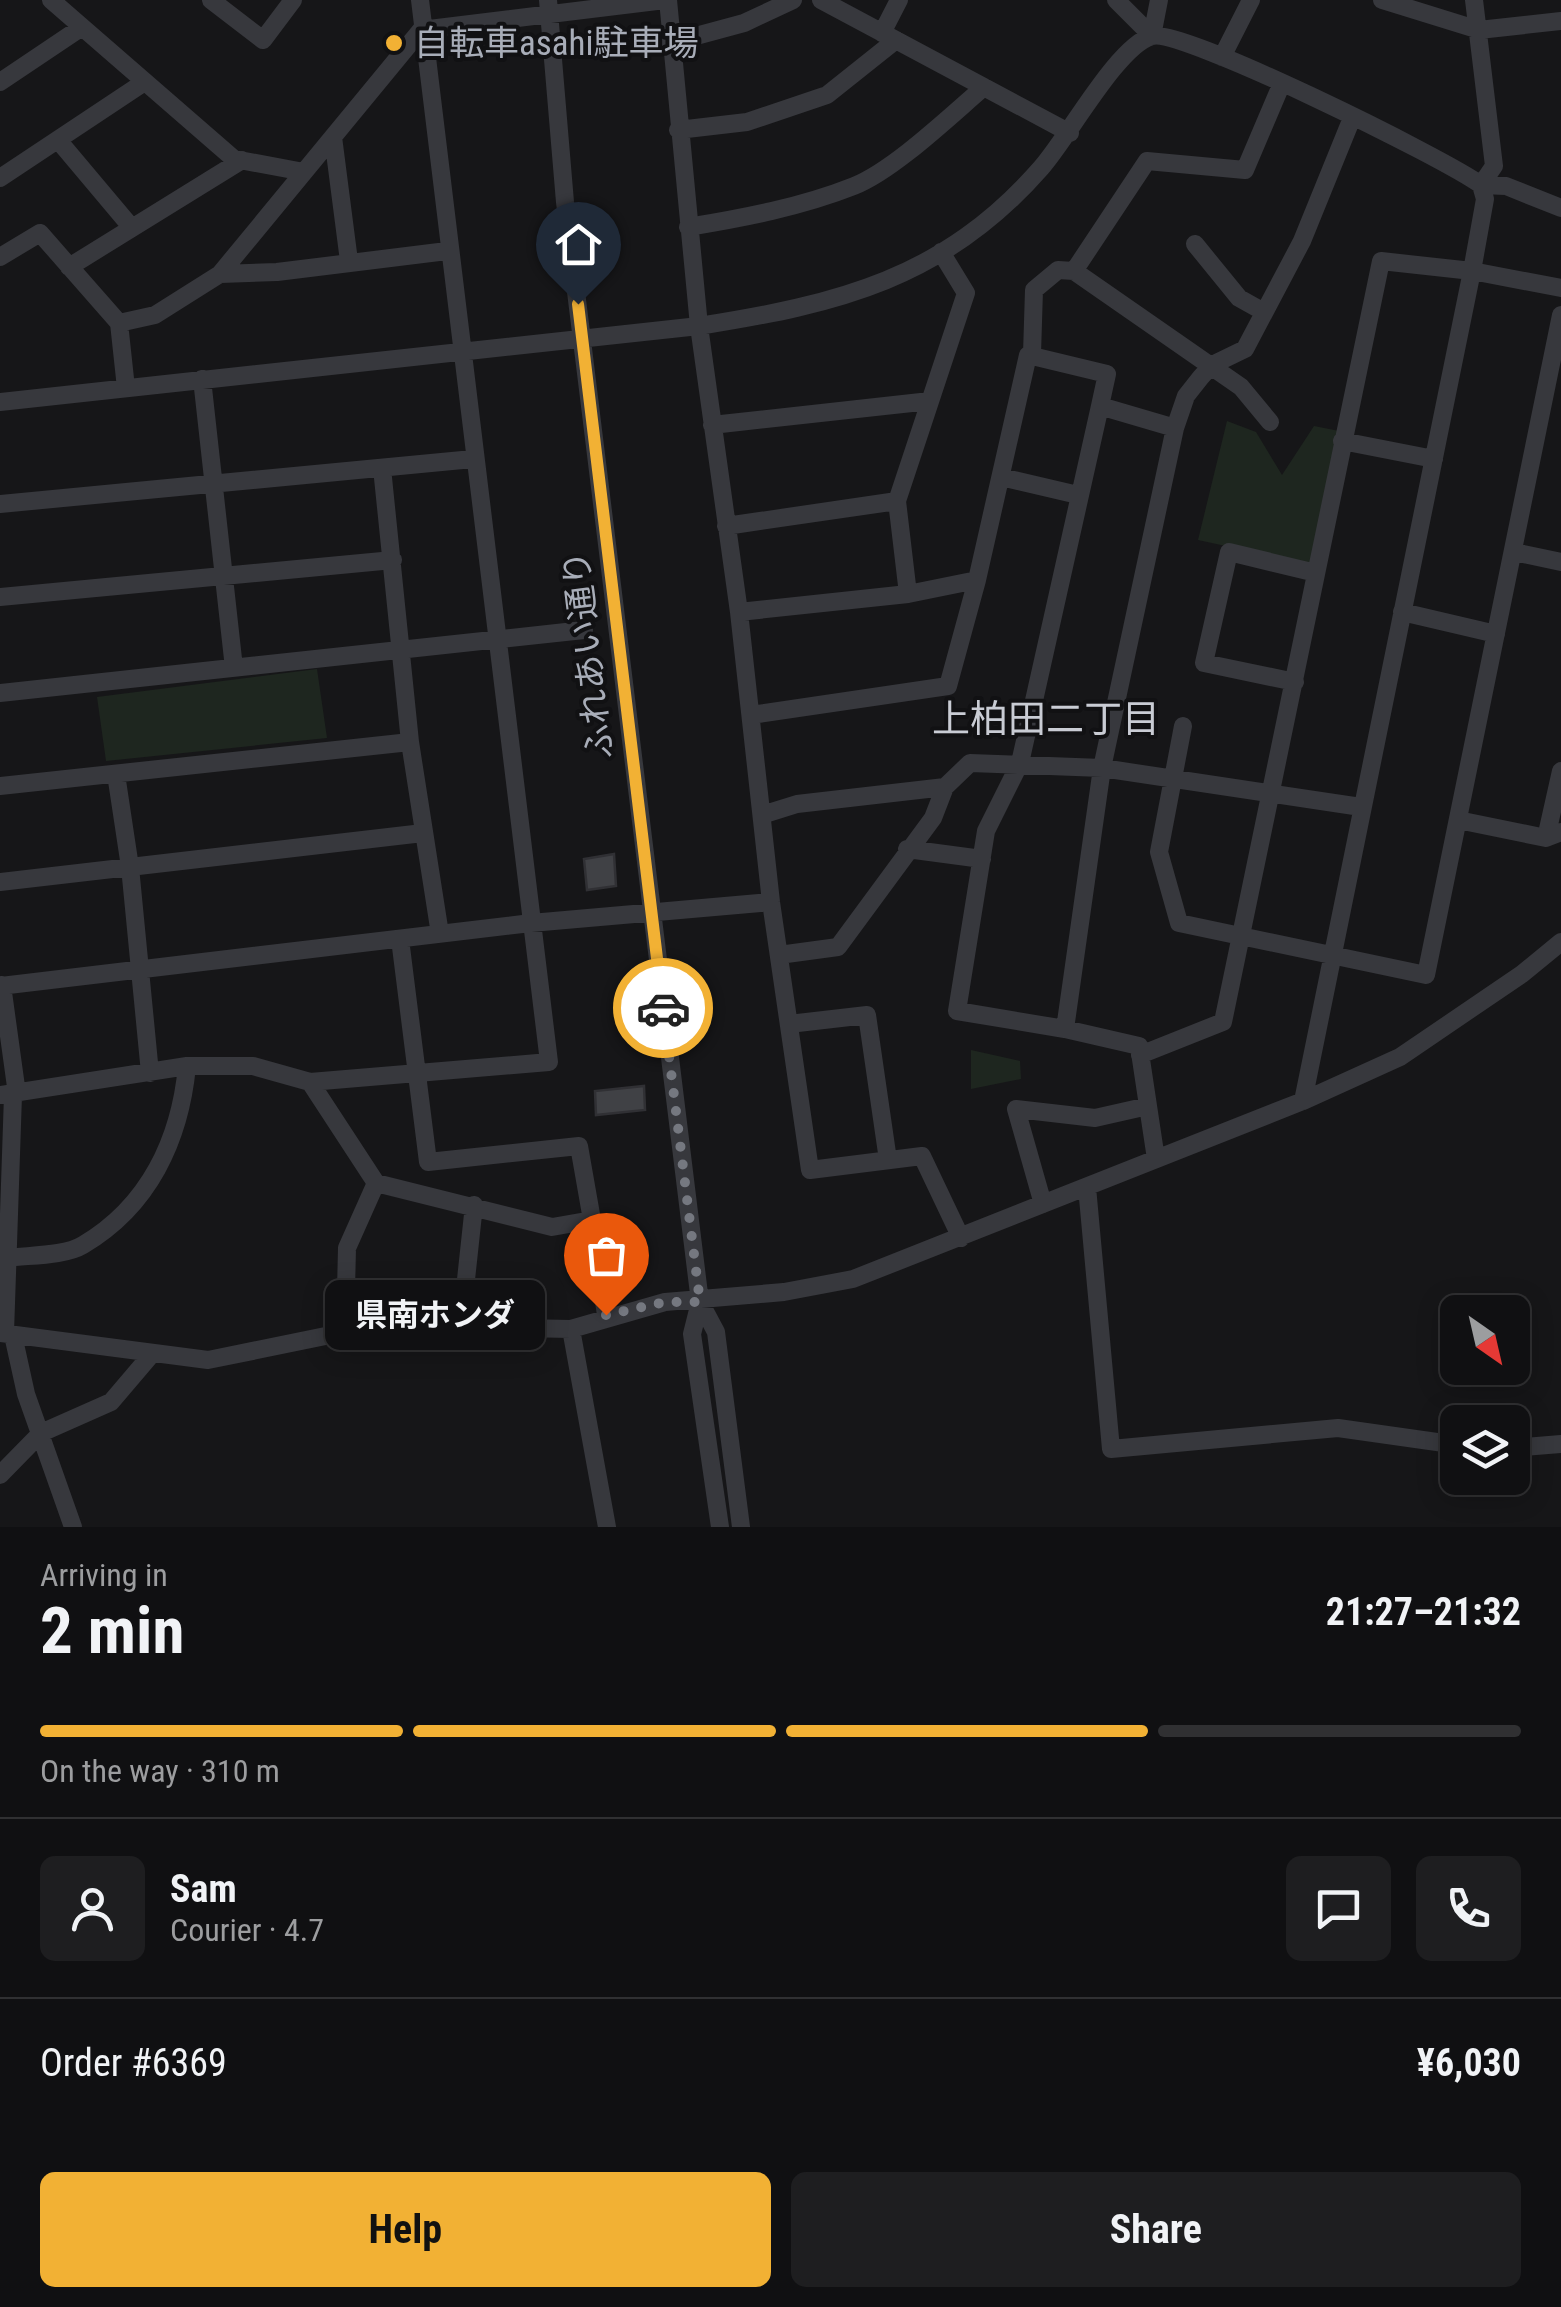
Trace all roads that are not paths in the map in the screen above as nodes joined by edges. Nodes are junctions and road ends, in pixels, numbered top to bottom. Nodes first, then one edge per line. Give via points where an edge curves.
1 (51, 0) edge
2 (211, 0) edge
3 (293, 0) edge
4 (420, 0) edge
5 (666, 0) edge
6 (793, 0) edge
7 (822, 0) edge
8 (899, 0) edge
9 (1116, 0) edge
10 (1159, 0) edge
11 (1250, 0) edge
12 (1382, 0) edge
13 (1474, 0) edge
14 (548, 7) edge
15 (1561, 21) edge
16 (82, 27) junction
17 (421, 30) junction
18 (1478, 30) junction
19 (889, 36) junction
20 (1152, 36) junction
21 (670, 44) junction
22 (1222, 57) junction
23 (0, 82) edge
24 (143, 83) junction
25 (1282, 83) junction
26 (984, 87) junction
27 (1352, 118) junction
28 (678, 130) junction
29 (1070, 133) junction
30 (333, 137) junction
31 (58, 140) junction
32 (242, 160) junction
33 (304, 172) junction
34 (0, 178) edge
35 (1481, 184) junction
36 (1561, 208) edge
37 (688, 227) junction
38 (132, 228) junction
39 (1194, 244) dead end
40 (447, 251) junction
41 (941, 252) junction
42 (0, 257) edge
43 (349, 261) junction
44 (69, 267) junction
45 (1074, 271) junction
46 (1472, 271) junction
47 (220, 274) junction
48 (1561, 288) edge
49 (1264, 312) junction
50 (1561, 315) edge
51 (118, 323) junction
52 (699, 326) junction
53 (582, 337) junction
54 (459, 350) junction
55 (1032, 354) junction
56 (1212, 365) junction
57 (202, 379) junction
58 (126, 388) junction
59 (930, 401) junction
60 (0, 402) edge
61 (1100, 406) junction
62 (1270, 422) dead end
63 (712, 425) junction
64 (1175, 428) junction
65 (1342, 441) junction
66 (473, 459) junction
67 (1434, 459) junction
68 (382, 468) junction
69 (1001, 478) junction
70 (213, 484) junction
71 (1078, 495) junction
72 (897, 501) junction
73 (0, 504) edge
74 (726, 526) junction
75 (1514, 552) junction
76 (393, 560) junction
77 (1561, 562) edge
78 (1316, 573) junction
79 (224, 576) junction
80 (977, 580) junction
81 (908, 594) junction
82 (0, 597) edge
83 (739, 612) junction
84 (1402, 612) junction
85 (584, 630) dead end
86 (1496, 634) junction
87 (496, 640) junction
88 (401, 650) junction
89 (234, 668) junction
90 (1295, 682) junction
91 (0, 693) edge
92 (751, 715) junction
93 (1183, 726) dead end
94 (410, 742) junction
95 (1020, 763) junction
96 (1102, 768) junction
97 (1561, 772) edge
98 (116, 774) junction
99 (1173, 777) junction
100 (0, 786) edge
101 (946, 787) junction
102 (1273, 790) junction
103 (1360, 807) junction
104 (762, 815) junction
105 (1458, 820) junction
106 (423, 832) junction
107 (1554, 835) edge
108 (906, 849) junction
109 (982, 859) junction
110 (130, 867) junction
111 (0, 878) edge
112 (771, 902) junction
113 (650, 910) junction
114 (531, 923) junction
115 (440, 934) junction
116 (1242, 938) junction
117 (400, 940) junction
118 (1561, 942) edge
119 (779, 956) junction
120 (1332, 959) junction
121 (137, 968) junction
122 (1, 985) edge
123 (789, 1024) junction
124 (1065, 1029) junction
125 (1140, 1055) junction
126 (187, 1066) junction
127 (416, 1071) junction
128 (150, 1072) junction
129 (310, 1082) junction
130 (10, 1095) edge
131 (1303, 1101) junction
132 (1148, 1106) junction
133 (1156, 1159) junction
134 (888, 1160) junction
135 (376, 1182) junction
136 (1087, 1187) junction
137 (1044, 1204) junction
138 (474, 1205) junction
139 (592, 1220) junction
140 (961, 1238) junction
141 (8, 1258) junction
142 (700, 1302) junction
143 (606, 1315) junction
144 (461, 1326) junction
145 (571, 1328) junction
146 (346, 1332) junction
147 (6, 1334) edge
148 (151, 1355) junction
149 (41, 1434) junction
150 (1440, 1442) edge
151 (1561, 1444) edge
152 (1530, 1447) edge
153 (0, 1476) edge
154 (73, 1527) edge
155 (608, 1527) edge
156 (720, 1527) edge
157 (741, 1527) edge

1 - 16 street
2 - 3 street via 263,40
4 - 17 street
5 - 14 street
5 - 21 street
6 - 21 street via 744,24
7 - 19 street
8 - 19 street
9 - 20 street
10 - 20 street
11 - 22 street
12 - 18 street
13 - 18 street
14 - 17 street
14 - 53 street, ふれあい通り
15 - 18 street
16 - 23 street
16 - 24 street
17 - 30 street
17 - 40 street
18 - 35 street via 1494,166
19 - 26 street
19 - 28 street via 828,95 747,122
20 - 22 street via 1180,37
20 - 29 street via 1128,50
21 - 28 street
22 - 25 street
24 - 31 street
24 - 32 street
25 - 27 street
25 - 45 street via 1245,170 1147,161
26 - 29 street
26 - 37 street via 858,185
27 - 35 street
27 - 49 street via 1302,241
28 - 37 street
29 - 41 street via 1016,194
30 - 33 street
30 - 43 street
31 - 34 street
31 - 38 street
32 - 33 street
32 - 38 street
33 - 47 street
35 - 36 street via 1506,186
35 - 46 street via 1485,200
37 - 52 street
38 - 44 street
39 - 49 street via 1239,298
40 - 43 street
40 - 54 street
41 - 52 street via 828,303
41 - 59 street via 966,294
42 - 44 street via 40,234
43 - 47 street
44 - 51 street
45 - 55 street via 1058,270 1034,290
45 - 56 street
46 - 48 street
46 - 65 street via 1380,261
46 - 67 street
47 - 51 street via 154,314
49 - 56 street via 1245,349
50 - 75 street
51 - 58 street
52 - 53 street
52 - 63 street
53 - 54 street
53 - 113 street, ふれあい通り
54 - 57 street
54 - 66 street
55 - 61 street via 1107,374
55 - 69 street
56 - 62 street
56 - 64 street via 1186,396
57 - 58 street
57 - 70 street
58 - 60 street
59 - 63 street
59 - 72 street
61 - 64 street
61 - 71 street
63 - 74 street
64 - 96 street
65 - 67 street
65 - 78 street
66 - 68 street
66 - 87 street
67 - 84 street
68 - 70 street
68 - 76 street
69 - 71 street
69 - 80 street
70 - 73 street
70 - 79 street
71 - 95 street
72 - 74 street
72 - 81 street
74 - 83 street
75 - 77 street
75 - 86 street
76 - 79 street
76 - 88 street
78 - 90 street
78 - 90 street via 1229,552 1204,663
79 - 82 street
79 - 89 street
80 - 81 street
80 - 92 street via 948,686
81 - 83 street
83 - 92 street
84 - 86 street
84 - 103 street
85 - 87 street
86 - 105 street
87 - 88 street
87 - 114 street
88 - 89 street
88 - 94 street
89 - 91 street
90 - 102 street
92 - 104 street
93 - 99 street
94 - 98 street
94 - 106 street
95 - 96 street
95 - 101 street via 970,763
95 - 109 street via 986,831
96 - 99 street
96 - 124 street
97 - 107 street
98 - 100 street
98 - 110 street
99 - 102 street
99 - 116 street via 1159,852 1178,923
101 - 104 street via 797,804
101 - 108 street via 933,818
102 - 103 street
102 - 116 street
103 - 120 street
104 - 112 street
105 - 107 street
105 - 120 street via 1426,975
106 - 110 street
106 - 115 street
108 - 109 street
108 - 119 street via 838,947
109 - 124 street via 957,1010
110 - 111 street
110 - 121 street
112 - 113 street
112 - 119 street
113 - 114 street
113 - 142 street, ふれあい通り
114 - 115 street
114 - 127 street via 549,1062
115 - 117 street
116 - 120 street
116 - 125 street via 1223,1022
117 - 121 street
117 - 127 street
118 - 131 street via 1400,1057
119 - 123 street
120 - 131 street
121 - 122 street
121 - 128 street
122 - 130 street
123 - 134 street via 867,1015
123 - 134 street via 810,1170
124 - 125 street via 1139,1046
125 - 132 street
126 - 128 street
126 - 129 street via 252,1066
126 - 141 street via 184,1102 162,1165 140,1198 81,1247
127 - 129 street
127 - 139 street via 428,1162 580,1146
128 - 130 street
129 - 135 street
130 - 141 street
131 - 133 street
132 - 133 street
132 - 137 street via 1095,1118 1016,1109
133 - 136 street
134 - 140 street via 922,1156
135 - 138 street
135 - 146 street via 347,1248
136 - 137 street
136 - 150 street via 1111,1448 1338,1428
137 - 140 street
138 - 139 street via 552,1227
138 - 144 street
139 - 143 street
140 - 142 street via 853,1279
141 - 147 street
142 - 143 street
142 - 156 street, ふれあい通り via 692,1334
142 - 157 street, ふれあい通り via 716,1332
143 - 145 street
144 - 145 street
144 - 146 street
145 - 155 street
146 - 148 street via 208,1360
147 - 148 street
147 - 149 street
148 - 149 street via 111,1402
149 - 153 street
149 - 154 street
151 - 152 street

